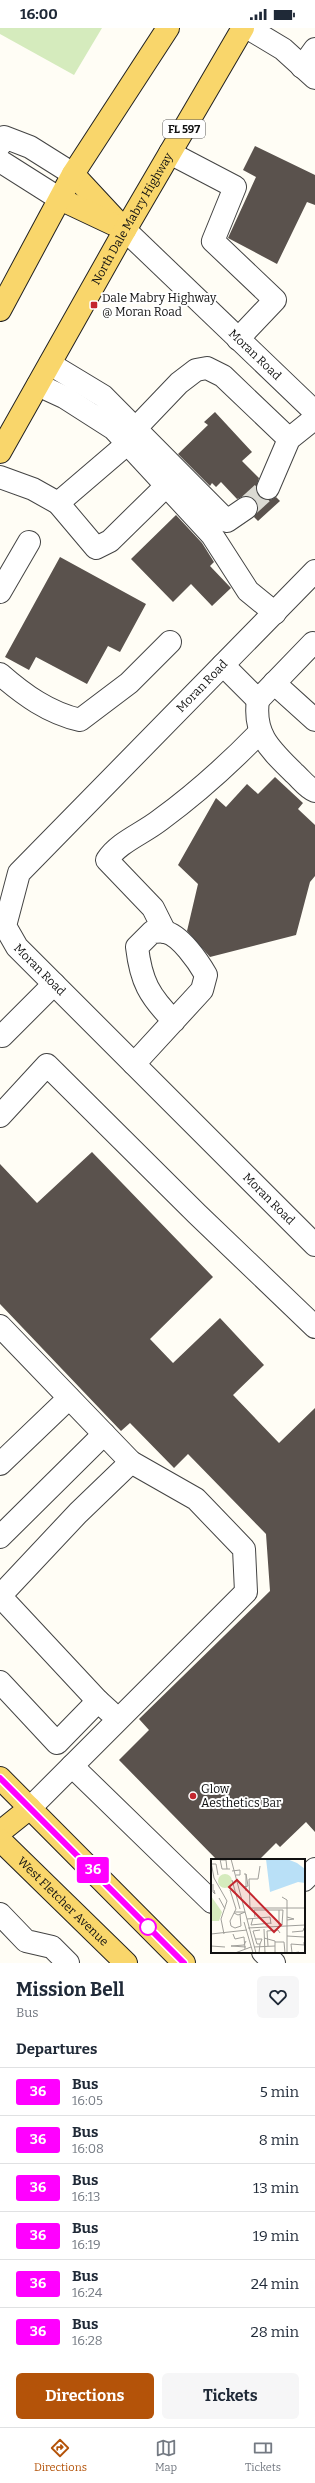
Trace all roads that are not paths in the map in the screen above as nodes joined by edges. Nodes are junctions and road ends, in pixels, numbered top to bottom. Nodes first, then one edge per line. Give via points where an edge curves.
1 (168, 28) edge
2 (243, 28) edge
3 (248, 28) edge
4 (315, 49) edge
5 (309, 72) edge
6 (0, 145) edge
7 (170, 153) junction
8 (0, 160) edge
9 (74, 174) junction
10 (60, 199) junction
11 (125, 230) junction
12 (0, 310) edge
13 (238, 339) junction
14 (50, 364) junction
15 (38, 385) junction
16 (315, 412) edge
17 (315, 418) edge
18 (131, 436) junction
19 (289, 439) junction
20 (0, 452) edge
21 (0, 477) edge
22 (166, 486) junction
23 (268, 488) tunnel mouth
24 (58, 503) junction
25 (246, 508) tunnel mouth
26 (29, 542) dead end
27 (315, 571) edge
28 (0, 592) edge
29 (275, 613) junction
30 (170, 642) dead end
31 (315, 645) edge
32 (223, 665) junction
33 (0, 674) edge
34 (274, 683) junction
35 (258, 700) junction
36 (315, 720) edge
37 (260, 732) junction
38 (315, 791) edge
39 (165, 932) junction
40 (54, 984) junction
41 (174, 1021) junction
42 (0, 1034) edge
43 (134, 1064) junction
44 (0, 1116) edge
45 (315, 1245) edge
46 (0, 1326) edge
47 (315, 1327) edge
48 (69, 1398) junction
49 (104, 1434) junction
50 (131, 1462) junction
51 (0, 1464) edge
52 (0, 1537) edge
53 (0, 1596) edge
54 (0, 1682) edge
55 (98, 1701) junction
56 (119, 1720) junction
57 (72, 1766) junction
58 (0, 1778) edge
59 (30, 1808) junction
60 (0, 1832) edge
61 (0, 1840) edge
62 (315, 1869) edge
63 (305, 1879) edge
64 (211, 1901) edge
65 (0, 1914) edge
66 (264, 1953) edge
67 (68, 1963) edge
68 (126, 1963) edge
69 (184, 1963) edge
70 (274, 1963) edge

1 - 9 main road
2 - 7 main road, North Dale Mabry Highway / FL 597
3 - 5 street via 283,49
4 - 5 street
6 - 9 street via 4,137 30,147
7 - 11 main road, North Dale Mabry Highway / FL 597
7 - 13 street via 235,187 213,241 275,300
8 - 10 street
9 - 10 main road
9 - 11 main road
10 - 11 main road
10 - 12 main road
11 - 13 street, Moran Road
11 - 14 main road, North Dale Mabry Highway / FL 597
13 - 16 street, Moran Road
14 - 15 main road, North Dale Mabry Highway / FL 597
14 - 18 street via 103,396
15 - 18 street via 70,401 114,430
15 - 20 main road, North Dale Mabry Highway / FL 597
17 - 19 street
18 - 19 street via 180,384 196,370 207,368 223,376
18 - 22 street
18 - 24 street
18 - 25 street via 227,521
19 - 23 street
21 - 24 street via 33,489
22 - 24 street via 110,541 96,548
22 - 29 street via 212,535 248,590
26 - 28 street
27 - 29 street, Moran Road
29 - 32 street, Moran Road
30 - 33 street via 129,683 80,720 65,717 26,697
31 - 34 street via 313,643
32 - 35 street
32 - 40 street, Moran Road via 19,873 5,926 17,947
34 - 35 street
34 - 36 street
35 - 37 street via 255,716
37 - 38 street via 277,756
37 - 39 street via 220,773 158,821 113,851 107,860 153,908
39 - 41 street via 180,942 198,961 206,975 202,990
39 - 41 street via 152,932 137,947 140,972 150,993
40 - 42 street via 2,1036
40 - 43 street, Moran Road
41 - 43 street
43 - 45 street, Moran Road
44 - 47 street via 47,1065 196,1214
46 - 48 street
48 - 49 street
48 - 51 street
49 - 50 street
49 - 52 street
50 - 53 street via 78,1513
50 - 56 street via 196,1499 244,1549 246,1592
53 - 55 street
54 - 55 street via 57,1743
55 - 56 street
56 - 57 street
57 - 59 street
57 - 64 street
58 - 59 main road
59 - 60 main road
59 - 69 main road
61 - 68 main road, West Fletcher Avenue
62 - 63 street
65 - 67 street via 26,1941 52,1947
66 - 70 street

